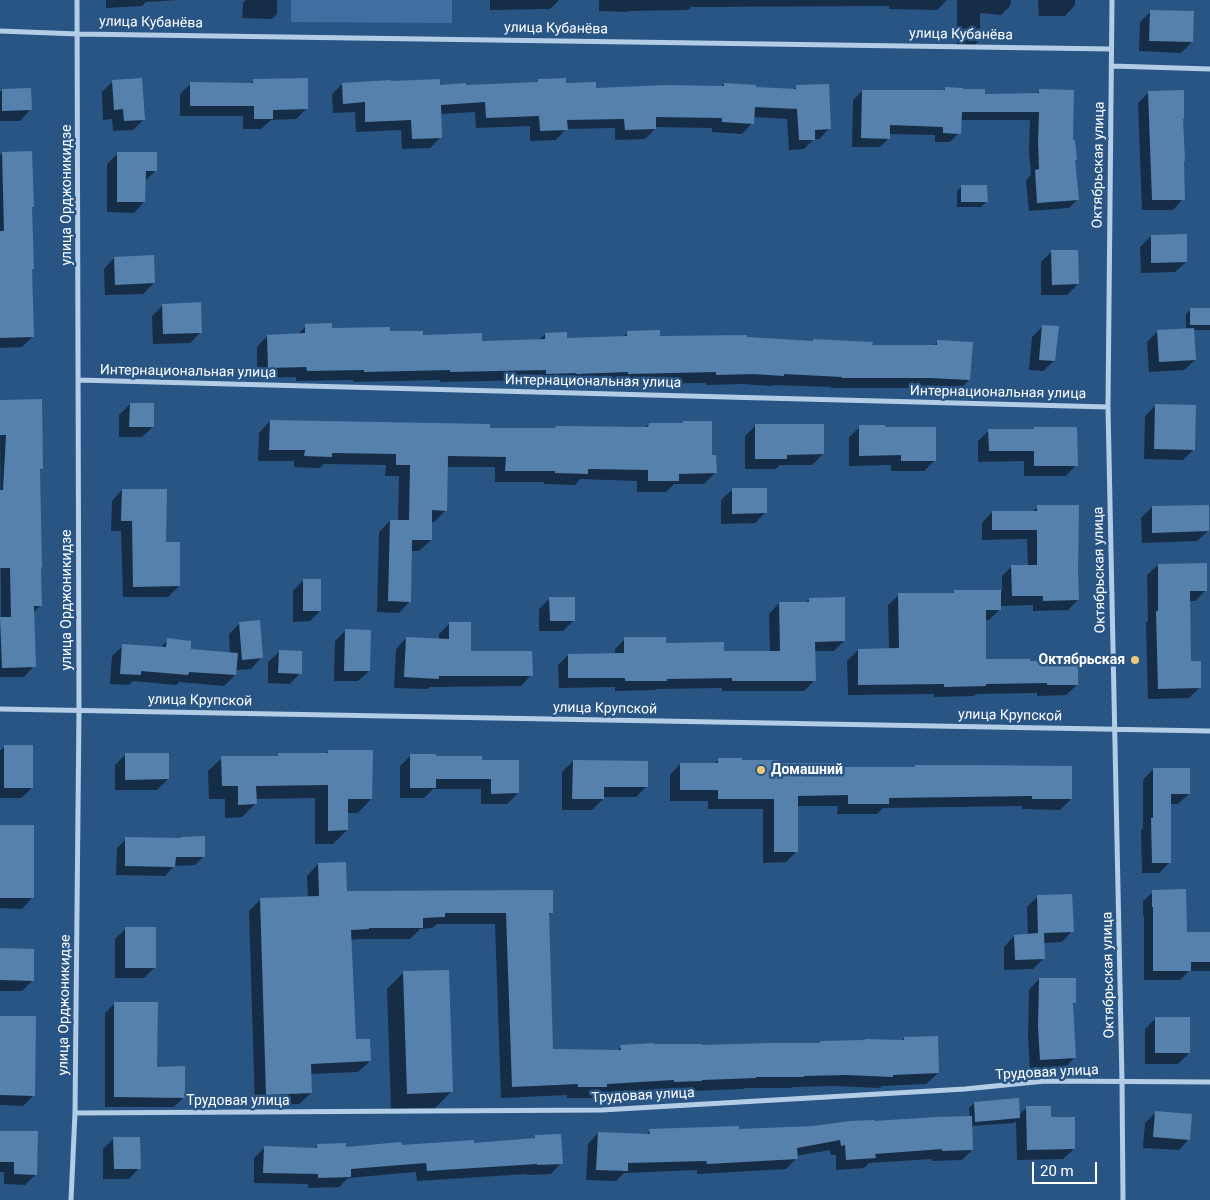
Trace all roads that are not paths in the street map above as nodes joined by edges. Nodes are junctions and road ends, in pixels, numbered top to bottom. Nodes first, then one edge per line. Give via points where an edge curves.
1 (77, 0) edge
2 (1112, 0) edge
3 (0, 31) edge
4 (78, 34) junction
5 (1111, 49) junction
6 (1112, 66) junction
7 (1210, 69) edge
8 (78, 380) junction
9 (1108, 407) junction
10 (0, 709) edge
11 (79, 710) junction
12 (1115, 729) junction
13 (1210, 731) edge
14 (1122, 1081) junction
15 (1210, 1082) edge
16 (75, 1113) junction
17 (71, 1200) edge
18 (1123, 1200) edge

1 - 4 street, улица Орджоникидзе
2 - 5 street, Октябрьская улица
3 - 4 street, улица Кубанёва
4 - 5 street, улица Кубанёва
4 - 8 street, улица Орджоникидзе
5 - 6 street, Октябрьская улица
6 - 7 street
6 - 9 street, Октябрьская улица
8 - 9 street, Интернациональная улица
8 - 11 street, улица Орджоникидзе
9 - 12 street, Октябрьская улица
10 - 11 street, улица Крупской
11 - 12 street, улица Крупской
11 - 16 street, улица Орджоникидзе
12 - 13 street, улица Крупской
12 - 14 street, Октябрьская улица
14 - 15 street, Трудовая улица
14 - 16 street, Трудовая улица via 1044,1081 965,1089 602,1110
14 - 18 street, Октябрьская улица
16 - 17 street, улица Орджоникидзе

